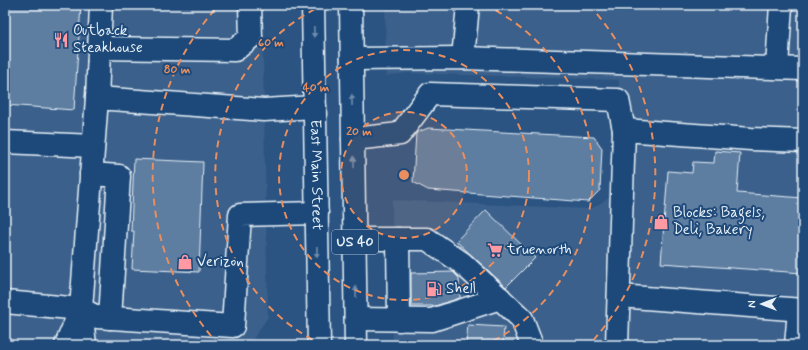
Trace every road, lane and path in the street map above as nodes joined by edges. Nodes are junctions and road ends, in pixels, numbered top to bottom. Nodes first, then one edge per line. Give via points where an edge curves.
1 (102, 5) edge
2 (250, 5) edge
3 (313, 5) edge
4 (351, 5) edge
5 (468, 5) edge
6 (781, 5) edge
7 (100, 48) junction
8 (463, 58) junction
9 (352, 59) junction
10 (777, 67) junction
11 (803, 69) edge
12 (97, 98) junction
13 (315, 107) junction
14 (624, 130) junction
15 (353, 139) junction
16 (803, 140) edge
17 (5, 142) edge
18 (93, 146) junction
19 (91, 174) junction
20 (316, 213) junction
21 (355, 239) junction
22 (398, 239) junction
23 (619, 296) junction
24 (500, 298) junction
25 (5, 302) edge
26 (81, 309) junction
27 (801, 310) edge
28 (110, 318) junction
29 (356, 319) junction
30 (399, 320) junction
31 (66, 345) edge
32 (85, 345) edge
33 (319, 345) edge
34 (356, 345) edge
35 (532, 345) edge
36 (617, 345) edge
37 (796, 345) edge

1 - 7 main road
2 - 7 main road via 251,37 236,50
3 -> 13 main road, East Main Street / US 40
4 - 9 main road, US 40
5 - 8 main road
6 - 10 main road
7 - 12 main road
8 - 9 main road
8 - 10 main road
15 -> 9 main road, US 40
10 - 11 main road
12 - 13 main road via 264,110
12 - 18 main road
13 - 20 main road, East Main Street / US 40
14 - 15 main road via 618,100 430,94 400,134
14 - 16 main road
14 - 23 main road
21 -> 15 main road, US 40
17 - 18 main road
18 - 19 main road
19 - 26 main road
19 - 28 main road via 119,176
20 - 28 main road via 240,215 233,326
20 -> 33 main road, East Main Street / US 40
21 - 22 main road
29 -> 21 main road, US 40
22 - 24 main road via 427,239 462,263
22 - 30 main road
23 - 27 main road
23 - 36 main road
24 - 30 main road via 432,320
24 - 35 main road via 522,319
25 - 26 main road
26 - 28 main road via 97,317
26 - 31 main road
26 - 32 main road
27 - 37 main road
29 - 30 main road
29 - 34 main road, US 40

